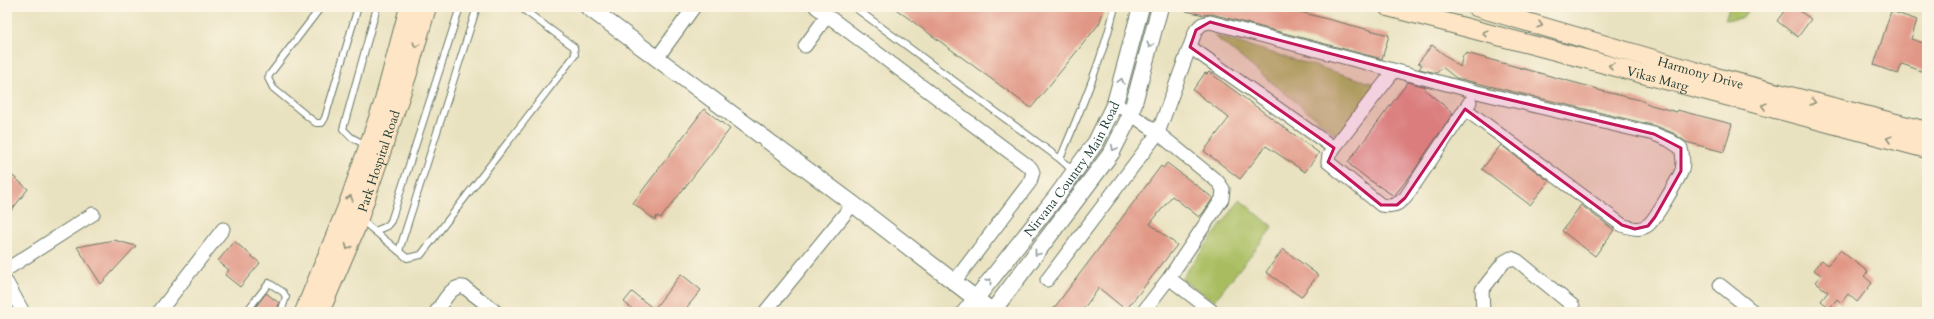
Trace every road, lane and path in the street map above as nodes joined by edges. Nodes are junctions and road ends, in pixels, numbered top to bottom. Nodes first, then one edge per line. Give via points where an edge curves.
1 (321, 7) edge
2 (358, 7) edge
3 (377, 7) edge
4 (410, 7) edge
5 (427, 7) edge
6 (460, 7) edge
7 (477, 7) edge
8 (520, 7) edge
9 (588, 7) edge
10 (694, 7) edge
11 (816, 7) edge
12 (854, 7) edge
13 (1115, 7) edge
14 (1141, 7) edge
15 (1160, 7) edge
16 (1388, 7) edge
17 (1476, 7) edge
18 (827, 16) junction
19 (805, 46) dead end
20 (1190, 47) junction
21 (657, 58) junction
22 (1394, 71) junction
23 (1477, 92) junction
24 (1115, 103) junction
25 (1465, 109) junction
26 (1131, 114) junction
27 (1927, 131) edge
28 (1158, 133) junction
29 (368, 146) junction
30 (1334, 148) junction
31 (1927, 149) edge
32 (1060, 159) junction
33 (1074, 172) junction
34 (853, 204) junction
35 (93, 214) dead end
36 (359, 218) junction
37 (223, 229) dead end
38 (375, 231) junction
39 (399, 251) junction
40 (7, 269) edge
41 (1169, 278) junction
42 (1047, 280) dead end
43 (954, 282) junction
44 (7, 283) edge
45 (1720, 285) dead end
46 (974, 299) junction
47 (1573, 306) dead end
48 (23, 312) edge
49 (159, 312) edge
50 (246, 312) edge
51 (281, 312) edge
52 (304, 312) edge
53 (320, 312) edge
54 (436, 312) edge
55 (496, 312) edge
56 (765, 312) edge
57 (965, 312) edge
58 (992, 312) edge
59 (1143, 312) edge
60 (1213, 312) edge
61 (1483, 312) edge
62 (1754, 312) edge

1 - 2 lane via 268,78 273,88 318,123 322,123 325,118
3 - 29 lane via 343,129 351,137
4 - 29 main road, Park Hospital Road via 383,104
5 -> 36 main road, Park Hospital Road via 408,73
6 - 38 lane via 391,221 387,226
7 - 39 lane
8 - 39 lane via 574,47 575,55 421,255 407,258
9 - 21 street
10 - 21 street
11 - 18 street
12 - 32 lane
13 - 32 lane via 1092,82
24 -> 14 street, Nirvana Country Main Road
15 -> 26 street, Nirvana Country Main Road
31 -> 16 main road, Vikas Marg
17 -> 27 main road, Harmony Drive via 1712,76
18 - 19 street
18 - 43 street via 1033,172 1030,182
20 - 22 street via 1196,30 1202,24 1210,22
20 - 28 street
20 - 30 street
21 - 34 street
22 - 23 street
22 - 30 street
23 - 25 street
23 - 25 street via 1654,134 1681,148 1681,171 1648,226 1635,229 1622,226
24 - 26 street
24 - 33 street, Nirvana Country Main Road via 1096,142
25 - 30 street via 1397,205 1381,205 1328,162
26 - 28 street
26 -> 58 street, Nirvana Country Main Road via 1112,152
28 - 41 street via 1218,182 1224,194
28 - 42 street
52 -> 29 main road, Park Hospital Road
32 - 33 lane
46 -> 33 street, Nirvana Country Main Road
34 - 43 street
34 - 56 street
35 - 40 street
36 - 38 lane
36 -> 53 main road, Park Hospital Road
37 - 49 street
38 - 39 lane
41 - 59 street
41 - 60 street
43 - 46 street
44 - 48 street
45 - 62 street
46 - 57 street, Nirvana Country Main Road
46 - 58 street
47 - 61 street via 1511,258 1504,262 1482,290
50 - 51 lane via 269,283 284,292 286,297
54 - 55 street via 452,290 460,286

